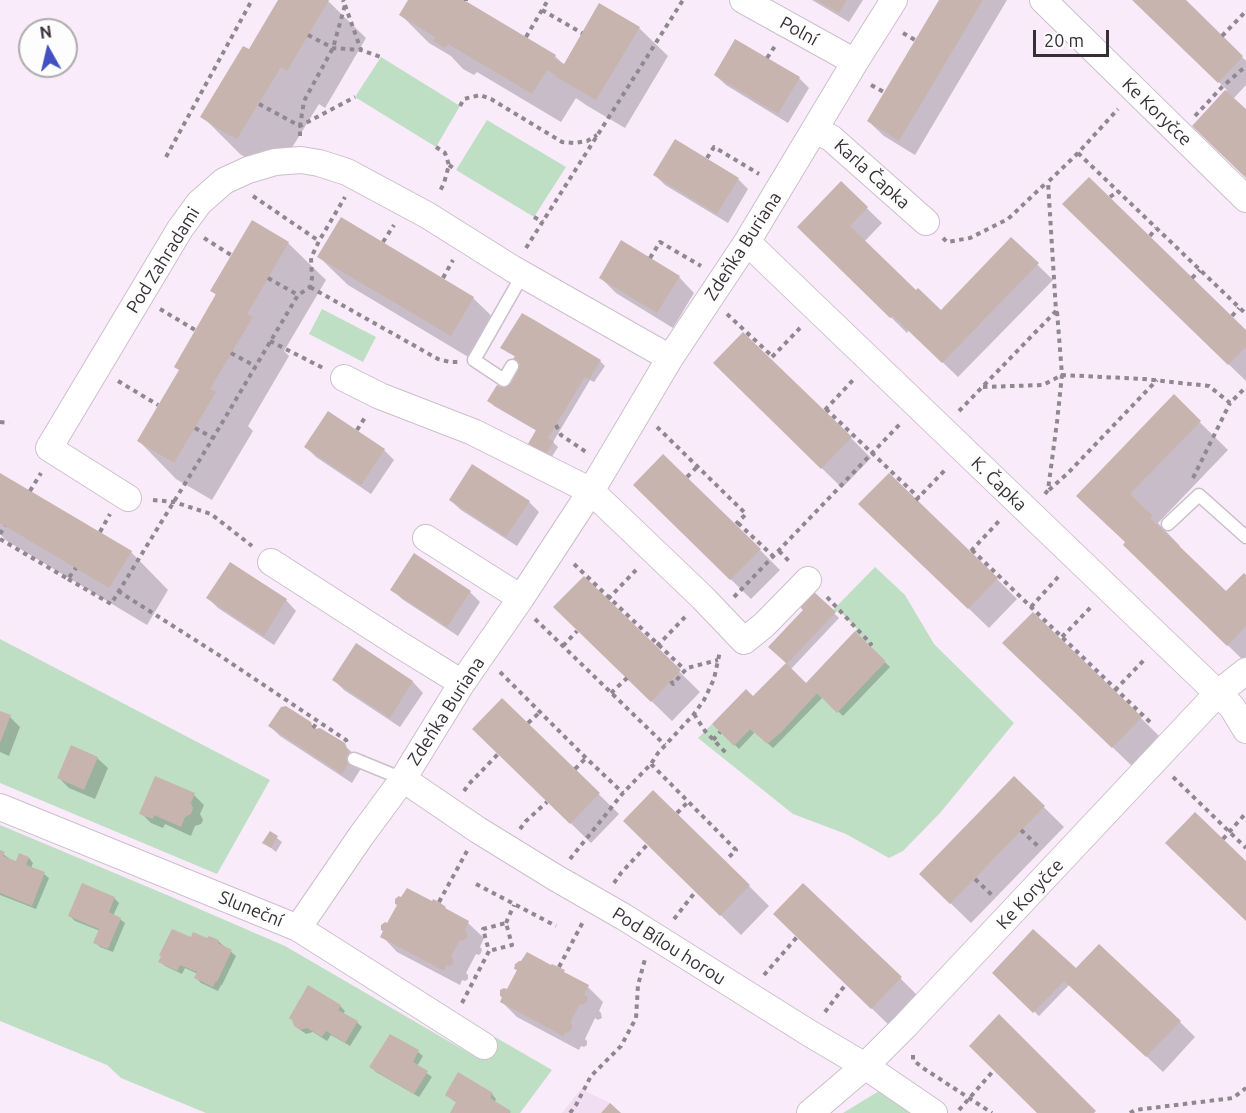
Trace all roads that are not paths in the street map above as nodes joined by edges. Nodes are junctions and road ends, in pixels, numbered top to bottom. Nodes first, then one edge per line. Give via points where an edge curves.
1 (743, 0) edge
2 (894, 0) edge
3 (1042, 0) edge
4 (860, 71) junction
5 (815, 130) junction
6 (1246, 199) edge
7 (926, 222) road end
8 (747, 242) junction
9 (518, 271) junction
10 (670, 358) junction
11 (512, 366) dead end
12 (344, 378) road end
13 (591, 491) junction
14 (128, 498) road end
15 (1168, 525) dead end
16 (1246, 537) edge
17 (426, 538) dead end
18 (271, 562) road end
19 (808, 580) dead end
20 (524, 606) junction
21 (1246, 671) edge
22 (462, 683) junction
23 (1217, 694) junction
24 (1246, 730) edge
25 (354, 759) road end
26 (403, 779) junction
27 (0, 807) edge
28 (298, 928) junction
29 (484, 1046) dead end
30 (865, 1066) junction
31 (810, 1113) edge
32 (934, 1113) edge

1 - 4 street, Polní
2 - 4 street, Zdeňka Buriana
3 - 6 street, Ke Koryčce
4 - 5 street, Zdeňka Buriana
5 - 7 street, Karla Čapka via 831,138
5 - 8 street, Zdeňka Buriana
8 - 10 street, Zdeňka Buriana
8 - 23 street, K. Čapka
9 - 10 street, Pod Zahradami
9 - 11 lane via 474,360 504,380
9 - 14 street, Pod Zahradami via 427,215 347,172 320,163 275,162 224,181 199,203 180,229 49,448
10 - 13 street, Zdeňka Buriana
12 - 13 street via 473,432
13 - 19 street via 744,641
13 - 20 street, Zdeňka Buriana
15 - 16 lane via 1199,495
17 - 20 street
18 - 22 street
20 - 22 street, Zdeňka Buriana
21 - 23 street, Ke Koryčce
22 - 26 street, Zdeňka Buriana
23 - 24 street, K. Čapka via 1232,707
23 - 30 street, Ke Koryčce
25 - 26 lane
26 - 28 street, Zdeňka Buriana
26 - 30 street, Pod Bílou horou via 478,830
27 - 28 street, Sluneční
28 - 29 street, Sluneční
30 - 31 street, Ke Koryčce
30 - 32 street, Pod Bílou horou

